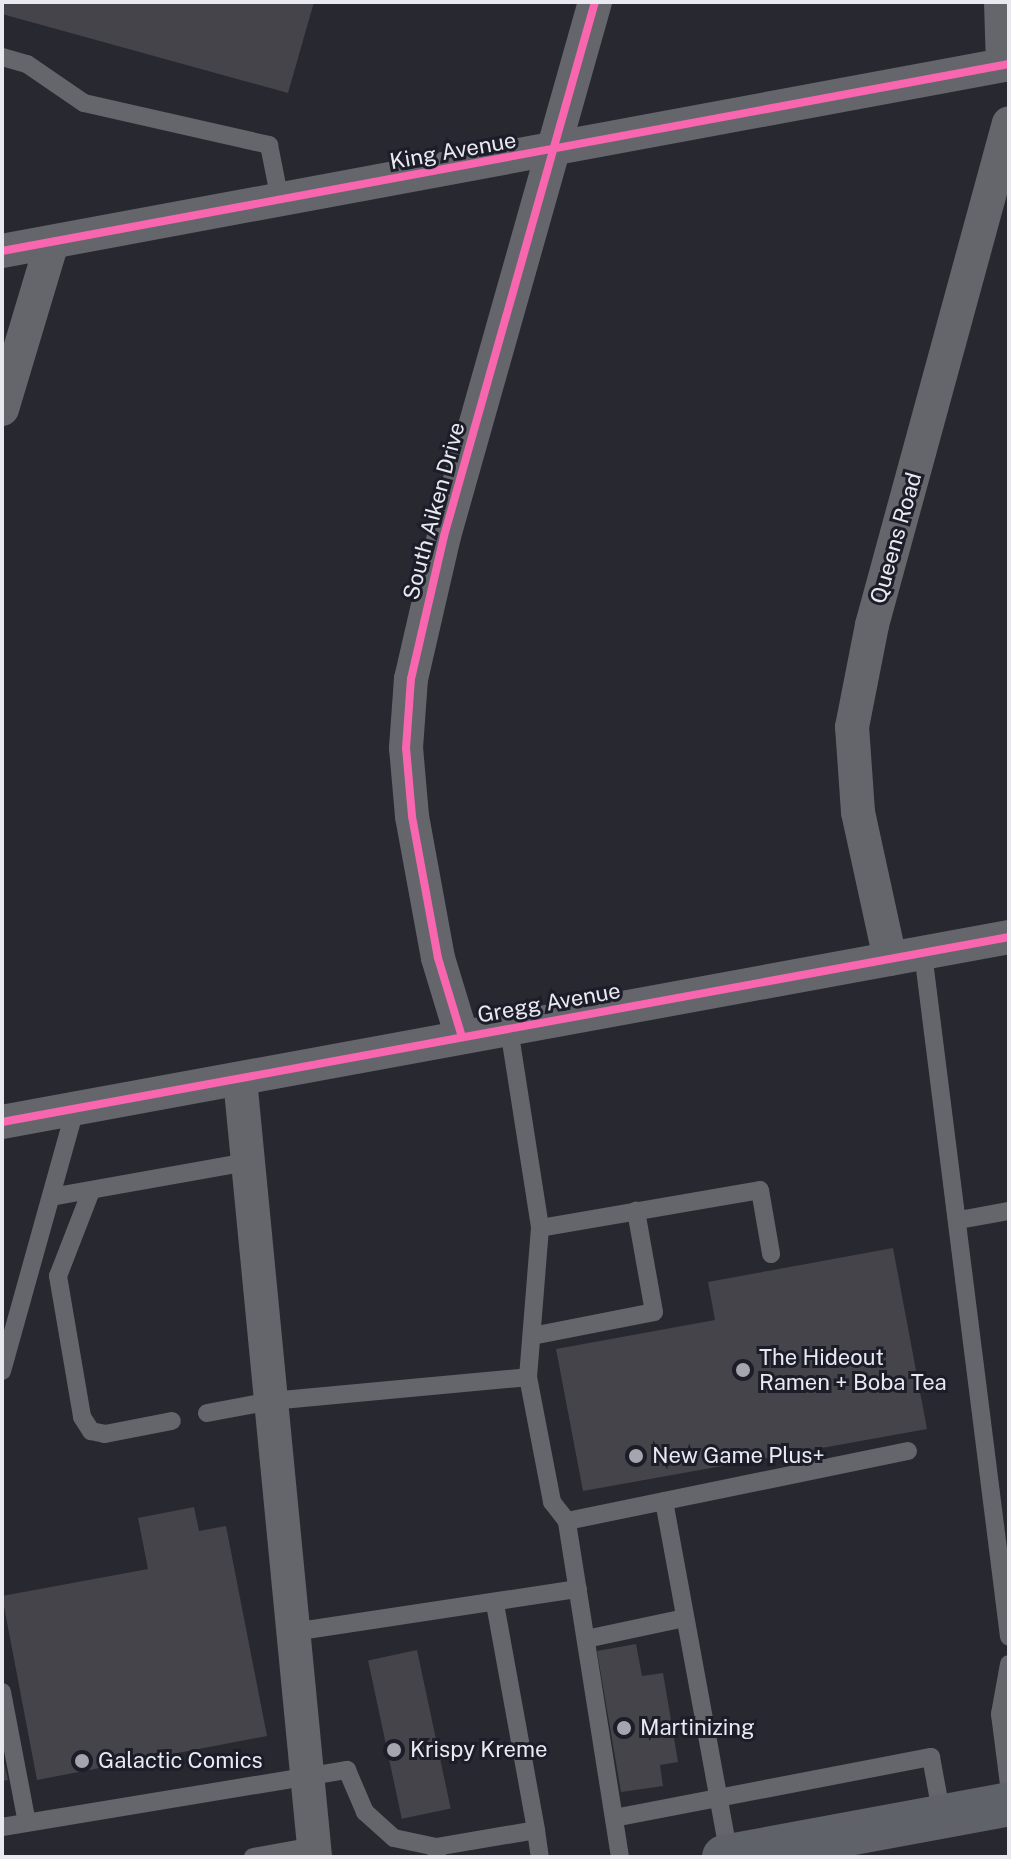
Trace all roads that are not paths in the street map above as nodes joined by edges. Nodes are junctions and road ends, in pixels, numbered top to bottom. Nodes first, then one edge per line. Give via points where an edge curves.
1 (595, 2) edge
2 (1001, 2) edge
3 (2, 57) edge
4 (1006, 64) edge
5 (1009, 123) edge
6 (555, 151) junction
7 (280, 200) junction
8 (52, 242) junction
9 (2, 251) edge
10 (2, 409) edge
11 (1009, 937) edge
12 (906, 956) junction
13 (509, 1029) junction
14 (462, 1037) junction
15 (240, 1079) junction
16 (75, 1109) junction
17 (2, 1122) edge
18 (248, 1162) junction
19 (91, 1191) junction
20 (51, 1197) junction
21 (636, 1211) junction
22 (1009, 1211) edge
23 (959, 1220) junction
24 (540, 1228) junction
25 (771, 1254) dead end
26 (532, 1336) junction
27 (2, 1371) edge
28 (528, 1377) junction
29 (271, 1401) junction
30 (207, 1413) dead end
31 (172, 1421) dead end
32 (908, 1451) dead end
33 (664, 1501) junction
34 (567, 1521) junction
35 (578, 1589) junction
36 (495, 1604) junction
37 (685, 1618) junction
38 (293, 1632) junction
39 (1009, 1637) edge
40 (586, 1639) junction
41 (1009, 1664) edge
42 (2, 1692) edge
43 (306, 1775) junction
44 (1009, 1784) edge
45 (717, 1799) junction
46 (1009, 1804) edge
47 (942, 1817) junction
48 (614, 1818) junction
49 (27, 1823) junction
50 (2, 1827) edge
51 (536, 1830) junction
52 (832, 1847) edge
53 (314, 1852) edge
54 (437, 1852) edge
55 (726, 1856) edge
56 (253, 1857) edge
57 (540, 1857) edge
58 (620, 1857) edge

1 - 6 street, South Aiken Drive
2 - 4 street
3 - 7 lane via 27,64 84,103 269,145
4 - 6 street, King Avenue
5 - 12 street, Queens Road via 872,625 852,727 858,812
6 - 7 street, King Avenue
6 - 14 street, South Aiken Drive via 444,536 407,716 412,816 438,958
7 - 8 street, King Avenue
8 - 9 street, King Avenue
8 - 10 street
11 - 12 street, Gregg Avenue
12 - 13 street, Gregg Avenue
12 - 23 lane
13 - 14 street, Gregg Avenue
13 - 24 lane
14 - 15 street, Gregg Avenue
15 - 16 street, Gregg Avenue
15 - 18 street
16 - 17 street, Gregg Avenue
16 - 20 lane
18 - 19 lane
18 - 29 street
19 - 20 lane
19 - 31 lane via 58,1276 82,1417 91,1431 105,1434
20 - 27 lane
21 - 24 lane
21 - 25 lane via 760,1190
21 - 26 lane via 654,1312
22 - 23 lane
23 - 39 lane
24 - 26 lane
26 - 28 lane
28 - 29 lane
28 - 34 lane via 552,1502
29 - 30 lane
29 - 38 street
32 - 33 lane
33 - 34 lane
33 - 37 lane
34 - 35 lane
35 - 36 lane
35 - 40 lane
36 - 38 lane
36 - 51 lane
37 - 40 lane
37 - 45 lane
38 - 43 street
40 - 48 lane
41 - 44 lane via 1000,1714
42 - 49 lane
43 - 49 lane
43 - 53 street
43 - 54 lane via 347,1770 365,1812 394,1838
45 - 47 lane via 931,1757
45 - 48 lane
45 - 55 lane
46 - 47 highway
47 - 52 highway
48 - 58 lane
49 - 50 lane
51 - 54 lane
51 - 57 lane
52 - 55 highway
53 - 56 lane

